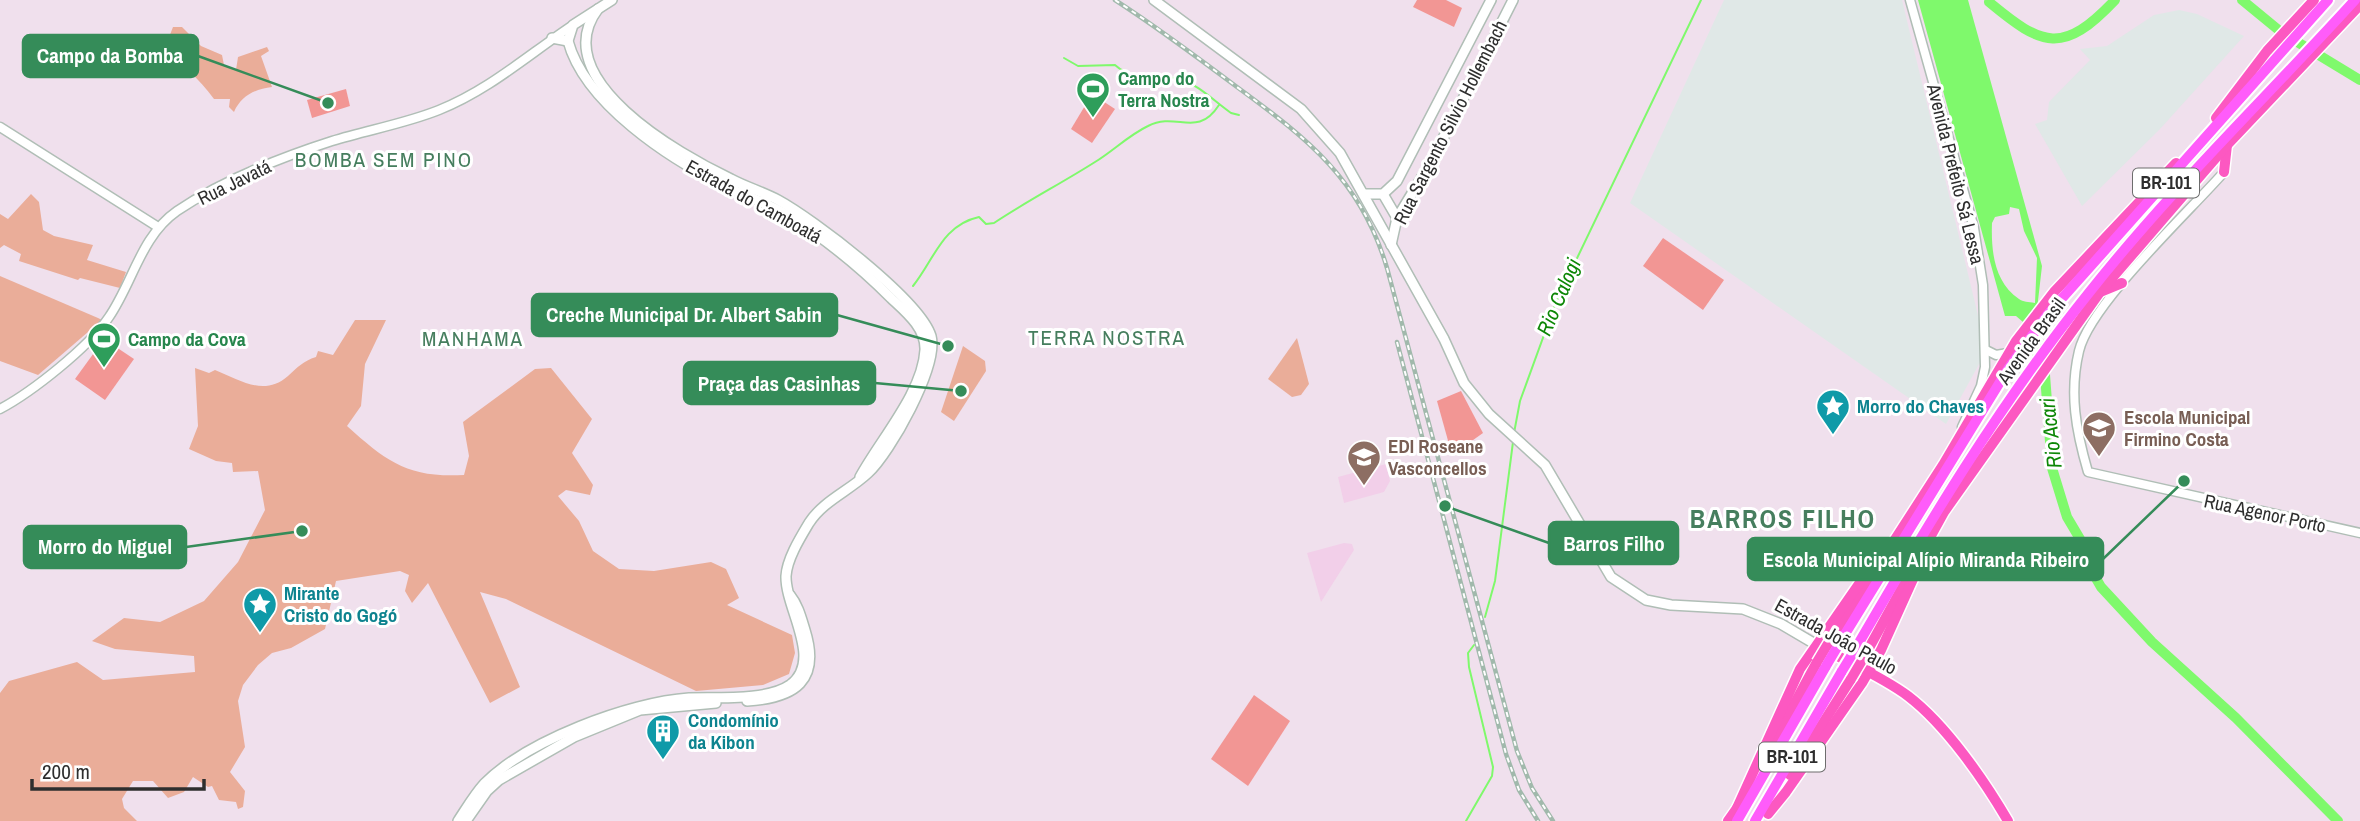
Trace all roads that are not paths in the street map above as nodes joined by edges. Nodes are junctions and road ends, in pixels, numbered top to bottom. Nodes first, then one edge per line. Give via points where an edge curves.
1 (611, 0) edge
2 (1154, 0) edge
3 (1491, 0) edge
4 (1513, 0) edge
5 (1910, 0) edge
6 (2314, 0) edge
7 (2328, 0) edge
8 (2355, 0) edge
9 (2360, 5) edge
10 (597, 9) junction
11 (1480, 23) junction
12 (573, 24) junction
13 (2297, 26) junction
14 (586, 28) junction
15 (1497, 32) junction
16 (552, 38) junction
17 (2323, 40) junction
18 (568, 41) junction
19 (583, 61) junction
20 (2299, 66) junction
21 (0, 127) edge
22 (2227, 145) junction
23 (2224, 172) joint
24 (1365, 194) junction
25 (1383, 194) junction
26 (1376, 214) junction
27 (1397, 218) junction
28 (158, 227) junction
29 (1391, 245) junction
30 (2122, 283) joint
31 (2105, 294) junction
32 (2019, 346) junction
33 (1986, 350) junction
34 (2008, 354) junction
35 (0, 409) edge
36 (1961, 433) junction
37 (1937, 523) junction
38 (2360, 533) edge
39 (1898, 534) junction
40 (1837, 638) junction
41 (1815, 644) junction
42 (1859, 655) junction
43 (1821, 664) junction
44 (1869, 673) junction
45 (1847, 675) junction
46 (710, 701) junction
47 (1737, 808) junction
48 (1766, 817) edge
49 (458, 821) edge
50 (466, 821) edge
51 (1728, 821) edge
52 (1737, 821) edge
53 (1755, 821) edge
54 (2008, 821) edge

1 - 10 main road
2 - 24 main road, Estrada João Paulo via 1301,108 1339,153
3 - 11 main road, Rua Sargento Silvio Hollembach
4 - 15 main road, Rua Sargento Silvio Hollembach
5 - 33 street, Avenida Prefeito Sá Lessa via 1974,228
6 - 13 main road, Avenida Brasil
7 - 13 highway, Avenida Brasil / BR-101
8 - 17 highway, Avenida Brasil / BR-101
9 - 17 main road, Avenida Brasil
10 - 12 main road
10 - 14 main road
11 - 15 main road
11 - 25 main road, Rua Sargento Silvio Hollembach via 1407,165
12 - 14 main road
12 - 16 street, Rua Javatá
12 - 18 main road
13 - 32 highway, Avenida Brasil / BR-101
14 - 19 main road
15 - 27 main road, Rua Sargento Silvio Hollembach
16 - 18 main road
16 - 28 street, Rua Javatá via 511,70 454,104 300,151 229,182
17 - 20 highway, Avenida Brasil / BR-101
18 - 19 main road, Estrada do Camboatá
19 - 46 main road, Estrada do Camboatá via 605,101 632,127 723,185 779,211 823,239 903,309 925,342 909,401 858,481 809,523 787,571 804,655 799,676 773,693
20 - 22 main road, Avenida Brasil
20 - 42 highway, Avenida Brasil / BR-101 via 2146,226 2058,331 1971,454
21 - 28 street
22 - 23 main road
22 - 31 main road, Avenida Brasil via 2141,240
23 - 30 street
24 - 25 main road, Rua Sargento Silvio Hollembach
24 - 26 main road, Estrada João Paulo
25 - 27 main road
26 - 27 main road
26 - 29 main road, Estrada João Paulo
27 - 29 main road, Rua Sargento Silvio Hollembach
28 - 35 street, Rua Javatá via 116,306 96,333
29 - 41 main road, Estrada João Paulo via 1464,383 1552,475 1604,568 1627,590 1657,604 1743,609
30 - 31 main road
31 - 37 main road, Avenida Brasil via 2061,345
31 - 38 street, Rua Agenor Porto via 2083,338 2076,370 2074,420 2088,472
32 - 34 main road, Avenida Brasil
32 - 40 highway, Avenida Brasil / BR-101
33 - 34 street
33 - 36 street, Avenida Prefeito Sá Lessa via 1983,379
34 - 36 main road, Avenida Brasil
36 - 39 main road, Avenida Brasil
37 - 42 main road, Avenida Brasil
37 - 44 main road
39 - 40 main road, Avenida Brasil
39 - 41 main road
40 - 43 highway, Avenida Brasil / BR-101, bridge
41 - 44 main road, Estrada João Paulo
41 - 47 main road via 1787,693
42 - 45 highway, Avenida Brasil / BR-101, bridge
43 - 47 main road, Avenida Brasil
43 - 52 highway, Avenida Brasil / BR-101
44 - 48 main road
44 - 54 main road, Estrada João Paulo via 1924,710 1979,776
45 - 48 main road, Avenida Brasil
45 - 53 highway, Avenida Brasil / BR-101
46 - 49 main road, Estrada do Camboatá via 634,705 566,733 489,779
46 - 50 main road, Estrada do Camboatá via 640,710 574,737 499,780
47 - 51 main road, Avenida Brasil

